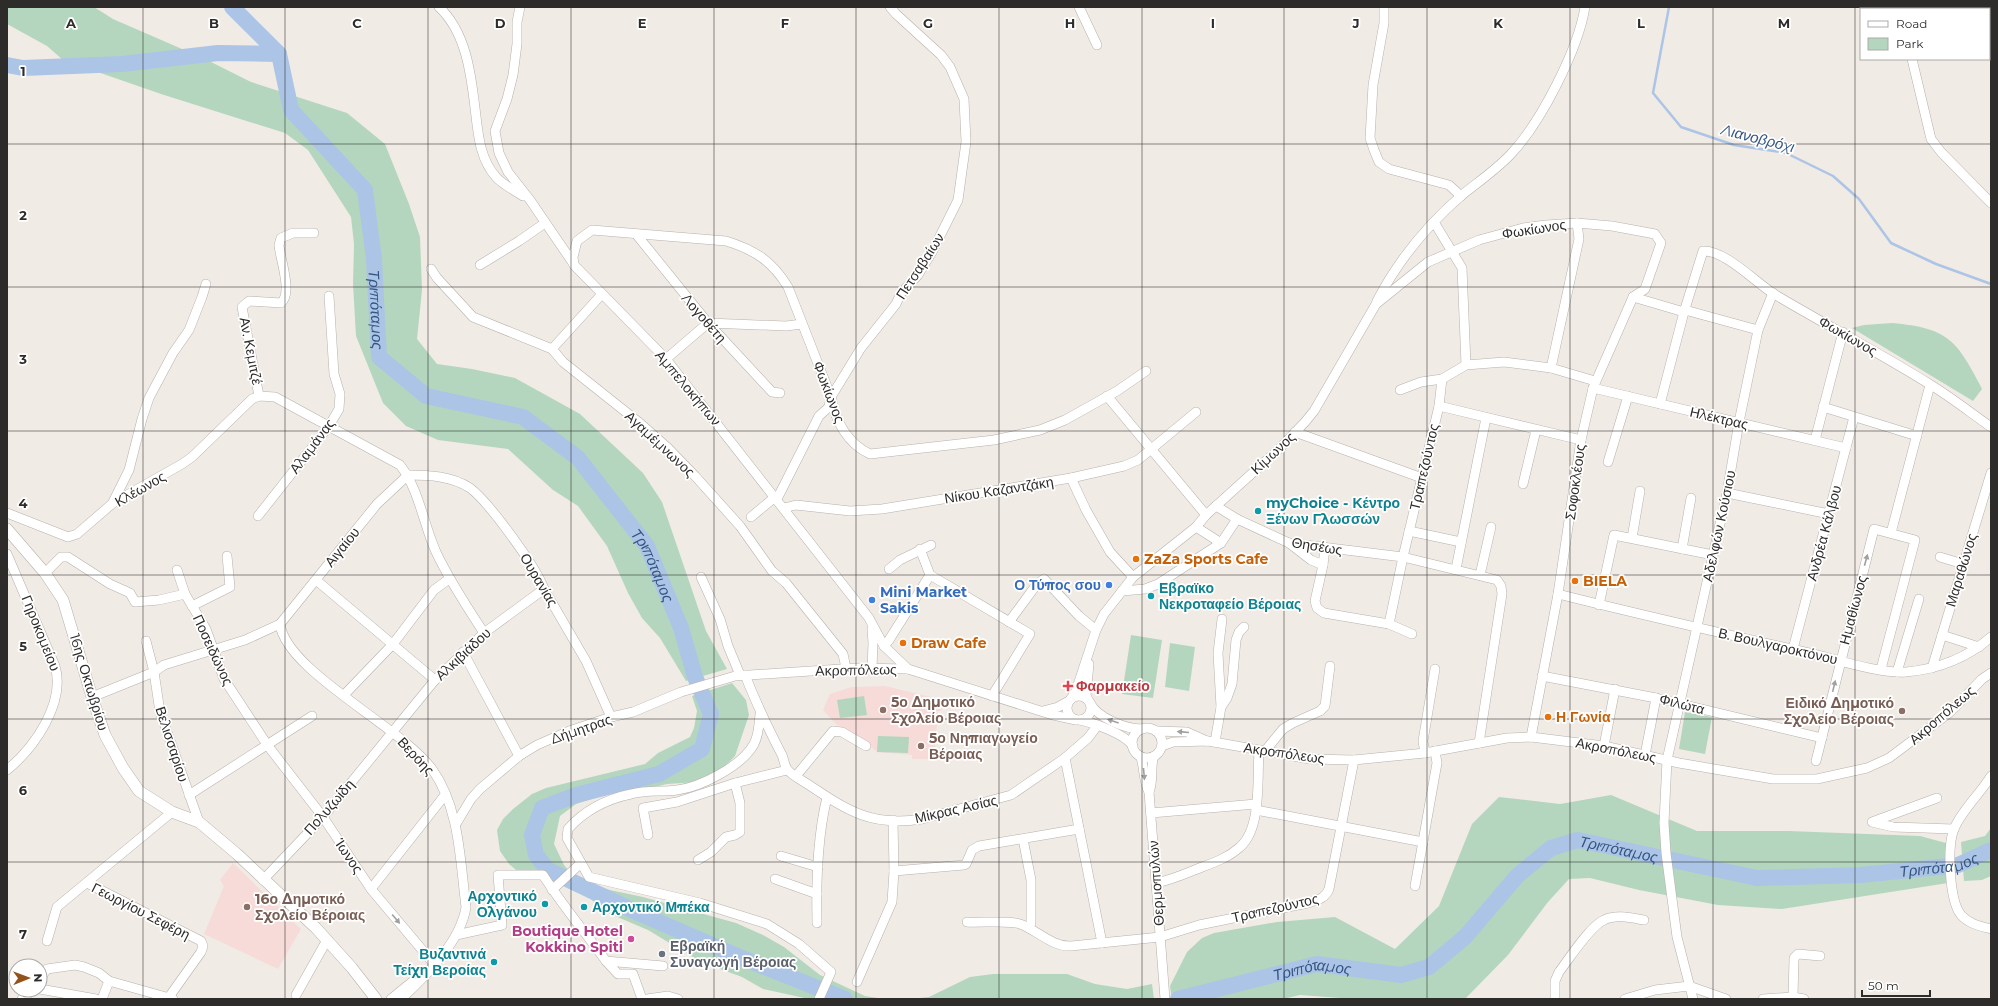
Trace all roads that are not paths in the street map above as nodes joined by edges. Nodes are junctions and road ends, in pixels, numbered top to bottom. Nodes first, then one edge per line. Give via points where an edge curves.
1 (439, 7) edge
2 (520, 7) edge
3 (890, 7) edge
4 (1078, 7) edge
5 (1384, 7) edge
6 (1585, 7) edge
7 (1097, 45) dead end
8 (1912, 60) edge
9 (1461, 196) junction
10 (530, 200) junction
11 (1991, 203) edge
12 (1434, 222) junction
13 (545, 223) junction
14 (1577, 223) junction
15 (314, 233) dead end
16 (636, 234) junction
17 (1661, 243) joint
18 (1452, 250) junction
19 (480, 265) dead end
20 (575, 266) junction
21 (431, 269) dead end
22 (206, 284) dead end
23 (1773, 293) junction
24 (602, 294) junction
25 (329, 296) dead end
26 (1633, 297) junction
27 (1376, 304) junction
28 (1684, 311) junction
29 (708, 323) junction
30 (802, 324) junction
31 (1758, 330) junction
32 (1843, 332) junction
33 (552, 349) junction
34 (666, 359) junction
35 (1466, 365) junction
36 (1551, 368) junction
37 (1146, 371) dead end
38 (1442, 379) junction
39 (1594, 384) junction
40 (1930, 385) junction
41 (1400, 390) dead end
42 (780, 393) dead end
43 (259, 396) junction
44 (1107, 396) junction
45 (1628, 396) junction
46 (832, 397) junction
47 (1660, 404) junction
48 (1439, 406) junction
49 (1823, 407) junction
50 (1196, 412) dead end
51 (1854, 417) junction
52 (1486, 418) junction
53 (1739, 422) junction
54 (329, 426) junction
55 (1991, 426) edge
56 (1536, 430) junction
57 (1296, 432) junction
58 (1917, 436) junction
59 (1581, 440) junction
60 (1815, 440) junction
61 (1846, 448) junction
62 (1150, 450) junction
63 (1608, 462) dead end
64 (1991, 473) edge
65 (408, 475) junction
66 (1071, 478) junction
67 (1422, 478) junction
68 (1523, 484) dead end
69 (1640, 491) dead end
70 (1726, 493) junction
71 (776, 498) junction
72 (1691, 498) dead end
73 (113, 503) junction
74 (1216, 506) junction
75 (784, 508) junction
76 (7, 513) edge
77 (1829, 514) junction
78 (1206, 515) junction
79 (258, 516) dead end
80 (751, 517) dead end
81 (1237, 519) junction
82 (1196, 527) junction
83 (1491, 527) dead end
84 (7, 529) edge
85 (1409, 531) junction
86 (1891, 533) junction
87 (1632, 538) junction
88 (1461, 542) junction
89 (1221, 543) junction
90 (1289, 543) junction
91 (931, 545) dead end
92 (1325, 548) junction
93 (920, 549) junction
94 (1682, 549) junction
95 (7, 554) edge
96 (1713, 555) junction
97 (227, 556) dead end
98 (1403, 557) junction
99 (1940, 557) dead end
100 (1963, 564) junction
101 (1324, 565) junction
102 (889, 569) dead end
103 (1456, 569) junction
104 (177, 570) dead end
105 (46, 572) junction
106 (930, 575) junction
107 (1480, 575) junction
108 (701, 577) dead end
109 (1133, 577) junction
110 (449, 579) junction
111 (316, 580) junction
112 (544, 589) junction
113 (1122, 591) junction
114 (185, 594) junction
115 (1558, 594) junction
116 (1919, 599) dead end
117 (1599, 605) junction
118 (192, 606) junction
119 (1222, 619) dead end
120 (870, 620) junction
121 (1009, 622) junction
122 (280, 624) junction
123 (1389, 624) junction
124 (1244, 628) dead end
125 (1698, 628) junction
126 (1096, 630) junction
127 (484, 633) junction
128 (1412, 634) dead end
129 (1942, 635) junction
130 (1991, 636) edge
131 (146, 641) dead end
132 (393, 644) junction
133 (884, 646) junction
134 (1978, 647) junction
135 (212, 649) junction
136 (1793, 649) junction
137 (463, 652) junction
138 (1089, 653) junction
139 (872, 655) junction
140 (1840, 660) junction
141 (1330, 666) dead end
142 (882, 667) junction
143 (846, 668) junction
144 (856, 668) junction
145 (872, 668) junction
146 (1932, 668) junction
147 (908, 669) junction
148 (1435, 669) dead end
149 (1881, 669) junction
150 (154, 672) junction
151 (1897, 672) junction
152 (1991, 673) edge
153 (740, 675) junction
154 (1542, 676) junction
155 (435, 680) junction
156 (1615, 689) junction
157 (344, 695) junction
158 (992, 696) junction
159 (92, 698) junction
160 (1656, 698) junction
161 (1070, 701) junction
162 (1089, 702) junction
163 (1681, 704) junction
164 (1221, 707) junction
165 (1043, 711) junction
166 (760, 714) junction
167 (312, 716) dead end
168 (611, 717) junction
169 (1078, 720) junction
170 (1097, 726) junction
171 (1142, 729) junction
172 (1156, 731) junction
173 (393, 732) junction
174 (1531, 737) junction
175 (1822, 738) junction
176 (1211, 742) junction
177 (1479, 743) junction
178 (268, 746) junction
179 (866, 746) dead end
180 (1133, 746) junction
181 (1162, 746) junction
182 (1604, 746) junction
183 (1262, 751) junction
184 (1435, 751) junction
185 (1425, 753) junction
186 (1645, 755) junction
187 (519, 756) junction
188 (1140, 756) junction
189 (1154, 756) junction
190 (1065, 758) junction
191 (1354, 760) junction
192 (1667, 760) junction
193 (1816, 762) dead end
194 (7, 770) edge
195 (787, 770) junction
196 (796, 776) junction
197 (1991, 776) edge
198 (735, 782) junction
199 (1149, 792) junction
200 (189, 795) junction
201 (445, 795) junction
202 (827, 797) junction
203 (1937, 798) dead end
204 (1256, 807) junction
205 (172, 812) junction
206 (1151, 813) junction
207 (323, 817) junction
208 (893, 820) junction
209 (199, 822) junction
210 (456, 824) junction
211 (1340, 827) junction
212 (1079, 828) junction
213 (1954, 829) junction
214 (648, 835) dead end
215 (1023, 839) junction
216 (1423, 842) junction
217 (781, 856) dead end
218 (698, 860) dead end
219 (581, 863) junction
220 (818, 867) junction
221 (894, 871) junction
222 (775, 879) dead end
223 (263, 880) junction
224 (87, 883) junction
225 (1156, 883) junction
226 (1415, 886) dead end
227 (371, 889) junction
228 (552, 890) junction
229 (817, 894) junction
230 (1644, 920) dead end
231 (967, 922) dead end
232 (817, 923) dead end
233 (1028, 928) junction
234 (1991, 929) edge
235 (456, 935) junction
236 (1160, 937) junction
237 (327, 940) junction
238 (47, 941) dead end
239 (1102, 943) junction
240 (1820, 956) dead end
241 (606, 961) junction
242 (434, 964) junction
243 (663, 966) dead end
244 (48, 969) edge
245 (427, 972) junction
246 (109, 981) junction
247 (857, 982) dead end
248 (1689, 986) junction
249 (48, 990) edge
250 (296, 995) dead end
251 (1793, 997) junction
252 (171, 998) edge
253 (96, 999) edge
254 (102, 999) edge
255 (376, 999) edge
256 (391, 999) edge
257 (401, 999) edge
258 (642, 999) edge
259 (647, 999) edge
260 (678, 999) edge
261 (819, 999) edge
262 (1165, 999) edge
263 (1555, 999) edge
264 (1625, 999) edge
265 (1693, 999) edge
266 (1726, 999) edge
267 (1763, 999) edge
268 (1804, 999) edge

1 - 10 street via 461,41 470,76 479,142 489,167 504,184
2 - 10 street, Αμπελοκήπων via 513,75 495,131 499,153 508,172
3 - 46 street, Πετσαβαίων via 937,51 950,68 964,99 964,167 958,200 932,252 918,275 901,293 896,304 861,348
4 - 7 street
5 - 9 street via 1384,23 1373,85 1370,138 1374,150 1379,162 1389,169 1449,186
6 - 9 street via 1582,24 1571,52 1547,101 1525,137 1511,154
8 - 11 street via 1932,138 1940,152
9 - 12 street
10 - 13 street, Αμπελοκήπων
12 - 18 street
12 - 27 street via 1412,245
13 - 19 street
13 - 20 street, Αμπελοκήπων
14 - 17 street, Φωκίωνος via 1655,234
14 - 18 street, Φωκίωνος via 1523,228
14 - 36 street via 1579,239
15 - 43 street, Αν. Κεμιτζέ via 292,233 281,238 279,245 286,286 285,299 281,303 249,301 242,308
16 - 20 street, Φωκίωνος via 592,230 577,241 573,257
16 - 29 street, Λογοθέτη
16 - 30 street, Φωκίωνος via 726,241 747,248 779,273 788,287
17 - 26 street, Σοφοκλέους via 1645,289
18 - 27 street, Κίμωνος via 1428,262
18 - 35 street via 1462,268
20 - 24 street, Αμπελοκήπων
21 - 33 street, Αγαμέμνωνος via 473,317
22 - 73 street via 189,330 173,353 149,398 129,470
23 - 28 street, Φωκίωνος via 1731,262 1710,251 1703,251
23 - 31 street, Αδελφών Κούσιου
23 - 32 street, Φωκίωνος
24 - 33 street
24 - 34 street, Αμπελοκήπων
25 - 54 street, Αλαμάνας via 334,374 340,401 339,409
26 - 28 street
26 - 39 street, Σοφοκλέους
27 - 57 street, Κίμωνος via 1314,411
28 - 31 street
28 - 47 street
29 - 30 street via 786,326
29 - 34 street
29 - 42 street, Λογοθέτη via 772,392
30 - 46 street, Φωκίωνος
31 - 53 street, Αδελφών Κούσιου
32 - 40 street, Φωκίωνος
32 - 49 street
33 - 143 street, Αγαμέμνωνος via 563,362 668,448 695,476 740,526 772,571 785,581 841,652
34 - 71 street, Αμπελοκήπων
35 - 36 street, Ηλέκτρας via 1504,362
35 - 38 street, Ηλέκτρας
36 - 39 street, Ηλέκτρας
37 - 44 street, Φωκίωνος
38 - 41 street, Ηλέκτρας via 1421,382
38 - 48 street, Τραπεζούντος
39 - 45 street, Ηλέκτρας
39 - 59 street, Σοφοκλέους
40 - 55 street, Φωκίωνος
40 - 58 street
43 - 54 street via 275,397
43 - 73 street, Κλέωνος via 252,399 208,443 182,464
44 - 46 street, Φωκίωνος via 1065,420 1024,434 994,440 870,454 858,449 850,438 834,412
44 - 62 street
45 - 47 street, Ηλέκτρας
45 - 63 street
46 - 71 street, Πετσαβαίων via 829,407 819,416
47 - 53 street, Ηλέκτρας
48 - 52 street
48 - 67 street, Τραπεζούντος
49 - 51 street
49 - 60 street
50 - 62 street, Νίκου Καζαντζάκη
51 - 58 street
51 - 61 street, Ανδρέα Κάλβου
52 - 56 street
52 - 88 street
53 - 60 street, Ηλέκτρας
53 - 70 street, Αδελφών Κούσιου
54 - 65 street via 400,465
54 - 79 street, Αλαμάνας
56 - 59 street
56 - 68 street
57 - 67 street
57 - 74 street, Κίμωνος
58 - 86 street
59 - 115 street, Σοφοκλέους
60 - 61 street, Ηλέκτρας
61 - 77 street, Ανδρέα Κάλβου
62 - 66 street, Νίκου Καζαντζάκη via 1138,460 1124,466
62 - 78 street
64 - 100 street, Μαραθώνος
65 - 110 street
65 - 111 street, Αιγαίου via 377,504
65 - 112 street, Ουρανίας via 431,475 453,480 470,488 500,522 540,577
66 - 75 street, Νίκου Καζαντζάκη via 869,510 850,511 796,505
66 - 109 street via 1110,552
67 - 85 street, Τραπεζούντος
69 - 87 street
70 - 77 street
70 - 96 street, Αδελφών Κούσιου
71 - 75 street, Αμπελοκήπων
71 - 80 street
72 - 94 street
73 - 76 street, Κλέωνος via 77,534 68,537
74 - 78 street, Κίμωνος
74 - 81 street, Θησέως
75 - 120 street, Αμπελοκήπων
77 - 136 street, Ανδρέα Κάλβου
78 - 82 street, Κίμωνος
81 - 89 street
81 - 90 street, Θησέως
82 - 89 street
82 - 109 street, Κίμωνος
83 - 107 street
84 - 105 main road, 16ης Οκτωβρίου
85 - 88 street
85 - 98 street, Τραπεζούντος
140 -> 86 street, Ημαθίωνος via 1874,529
86 - 149 street via 1915,540
87 - 94 street
87 - 117 street via 1614,535
88 - 103 street
89 - 113 street via 1158,584 1145,589
90 - 92 street, Θησέως
90 - 101 street via 1311,560
91 - 93 street
92 - 98 street, Θησέως
92 - 101 street
93 - 102 street
93 - 106 street
94 - 96 street
95 - 194 street, Γηροκομείου via 55,666 58,685 42,731 28,751
96 - 125 street, Αδελφών Κούσιου
97 - 118 street via 230,587
98 - 103 street
98 - 123 street, Τραπεζούντος
99 - 100 street
100 - 129 street, Μαραθώνος
101 - 123 street via 1315,601 1317,608 1324,613
103 - 107 street
104 - 114 street, Ποσειδώνος
105 - 114 street via 61,557 68,557 110,584 130,593 135,602
105 - 159 main road, 16ης Οκτωβρίου via 63,600
106 - 121 street
106 - 133 street
107 - 177 street via 1497,580 1502,594
108 - 153 street via 720,619
109 - 113 street, Κίμωνος
110 - 127 street
110 - 132 street via 434,590
111 - 122 street, Αιγαίου
111 - 132 street
112 - 127 street, Αλκιβιάδου
112 - 168 street, Ουρανίας via 586,661
113 - 126 street, Κίμωνος via 1104,614
114 - 118 street, Ποσειδώνος
115 - 117 street, Β. Βουλγαροκτόνου
115 - 154 street, Σοφοκλέους
116 - 151 street
117 - 125 street, Β. Βουλγαροκτόνου
118 - 135 street, Ποσειδώνος via 206,629
119 - 164 street via 1218,652
120 - 133 street, Αμπελοκήπων
120 - 139 street via 873,637
121 - 126 street via 1037,584 1044,579
121 - 158 street via 1030,634
122 - 135 street via 245,640
122 - 157 street, Βερόης via 285,640 303,663
123 - 128 street
124 - 164 street via 1236,640 1232,684
125 - 136 street, Β. Βουλγαροκτόνου
125 - 163 street, Αδελφών Κούσιου
126 - 138 street, Κίμωνος
127 - 137 street, Αλκιβιάδου
129 - 134 street
129 - 146 street, Μαραθώνος
130 - 134 street, Β. Βουλγαροκτόνου
131 - 150 street, Βελισσαρίου
132 - 155 street
132 - 157 street
133 - 142 street
133 - 147 street, Αμπελοκήπων
134 - 146 street, Β. Βουλγαροκτόνου via 1968,654
135 - 150 street via 164,665
135 - 178 street, Ποσειδώνος via 224,679
136 - 140 street, Β. Βουλγαροκτόνου
137 - 155 street, Αλκιβιάδου
137 - 187 street
138 - 161 street, Κίμωνος
138 - 162 street, Κίμωνος via 1086,695
139 - 144 street via 867,662
139 - 145 street
140 - 149 street, Β. Βουλγαροκτόνου
175 -> 140 street, Ημαθίωνος
141 - 183 street via 1325,706 1283,729
142 - 145 street, Ακροπόλεως
142 - 147 street, Ακροπόλεως
143 - 144 street, Ακροπόλεως
143 - 153 street, Ακροπόλεως
144 - 145 street, Ακροπόλεως
146 - 151 street, Β. Βουλγαροκτόνου
147 - 158 street, Ακροπόλεως
148 - 185 street via 1423,741
149 - 151 street, Β. Βουλγαροκτόνου
150 - 159 street
150 - 200 street, Βελισσαρίου via 160,712
152 - 192 street, Ακροπόλεως via 1949,713 1909,744 1889,758 1867,768 1817,779 1797,780 1773,779
153 - 166 street
153 - 168 street, Δήμητρας via 681,692 633,712
154 - 156 street, Φιλώτα
154 - 174 street, Σοφοκλέους
155 - 173 street, Αλκιβιάδου
156 - 160 street, Φιλώτα
156 - 182 street
157 - 173 street, Βερόης
158 - 165 street, Ακροπόλεως
159 - 205 main road, 16ης Οκτωβρίου via 105,735 139,791
160 - 163 street, Φιλώτα
160 - 186 street
161 - 162 street via 1081,696
161 - 165 street
161 - 169 street via 1068,712
162 - 169 street via 1089,714
171 -> 162 street via 1106,719 1094,710
163 - 175 street, Φιλώτα
163 - 192 street, Αδελφών Κούσιου
164 - 176 street
165 - 169 street, Ακροπόλεως
166 - 195 street via 783,757
166 - 219 street via 757,735 751,748 713,778 680,790 632,793 589,811 577,820 568,829 567,835
167 - 178 street
168 - 187 street, Δήμητρας via 569,731
169 - 170 street, Ακροπόλεως
170 - 180 street, Ακροπόλεως via 1124,738
170 - 190 street, Μίκρας Ασίας via 1088,738
171 - 172 street
171 - 180 street via 1134,736
176 -> 172 street, Ακροπόλεως via 1187,732
172 - 181 street via 1162,738
173 - 201 street, Βερόης via 432,770
173 - 207 street, Πολυζωίδη
174 - 177 street, Ακροπόλεως
174 - 182 street, Ακροπόλεως
175 - 193 street, Ημαθίωνος
176 - 181 street, Ακροπόλεως via 1172,742
176 - 183 street, Ακροπόλεως
177 - 184 street, Ακροπόλεως
178 - 200 street
178 - 207 street, Ίωνος
179 - 196 street via 842,732 833,731
180 - 188 street
181 - 189 street
182 - 186 street, Ακροπόλεως
183 - 191 street, Ακροπόλεως via 1310,759
183 - 204 street
184 - 185 street, Ακροπόλεως
184 - 216 street via 1437,763
185 - 191 street, Ακροπόλεως
186 - 192 street, Ακροπόλεως
187 - 210 street, Δήμητρας via 475,794
188 - 189 street
188 -> 199 street, Θερμοπυλών via 1145,785
189 - 199 street, Θερμοπυλών via 1153,782
190 - 208 street, Μίκρας Ασίας via 1019,791 1006,797 922,818
190 - 212 street
191 - 211 street, Τραπεζούντος
192 - 248 street, Αδελφών Κούσιου via 1666,853 1677,937
195 - 196 street, Μίκρας Ασίας
195 - 198 street
196 - 202 street, Μίκρας Ασίας
197 - 213 street
198 - 214 street via 677,802 642,808
198 - 218 street via 740,804 740,832 726,837 711,852
199 - 206 street, Θερμοπυλών
200 - 209 street, Βελισσαρίου
201 - 210 street, Βερόης
201 - 227 street
202 - 208 street, Μίκρας Ασίας via 856,814
202 - 220 street via 820,825
203 - 213 street via 1872,822 1893,827
204 - 206 street
204 - 211 street
204 - 225 street via 1250,833 1241,846 1230,854
205 - 209 main road, 16ης Οκτωβρίου
205 - 224 street
206 - 225 street, Θερμοπυλών
207 - 223 street, Πολυζωίδη
207 - 227 street, Ίωνος
208 - 221 street
209 - 223 main road, 16ης Οκτωβρίου
210 - 235 street, Βερόης via 466,907 464,919
211 - 216 street
211 - 236 street, Τραπεζούντος via 1329,890 1325,897 1308,903 1199,925
212 - 215 street
212 - 239 street
213 - 234 street via 1951,840 1952,886 1957,909 1974,924
215 - 221 street via 975,847 965,865
215 - 233 street via 1031,880 1031,923
216 - 226 street
217 - 220 street
219 - 228 street
219 - 261 street via 589,877 700,903 767,924 799,944 832,972
220 - 229 street
221 - 247 street via 892,902
222 - 229 street
223 - 237 main road, 16ης Οκτωβρίου
224 - 238 street via 57,907
224 - 252 street, Γεωργίου Σεφέρη via 201,941 201,952
225 - 236 street, Θερμοπυλών
227 -> 242 street, Ίωνος
228 - 235 street via 543,875 498,875 502,925
228 - 241 street
229 - 232 street
230 - 263 street via 1612,917 1594,927 1559,972 1555,981
231 - 233 street via 1019,923
233 - 239 street via 1066,946
235 - 242 street, Βερόης
236 - 239 street
236 - 262 street, Θερμοπυλών
237 - 250 street
237 - 255 main road, 16ης Οκτωβρίου
240 - 251 street via 1798,954 1794,958
241 - 243 street
241 - 258 street via 618,974 633,974
242 - 245 street, Βερόης
244 - 246 street via 75,965 99,974
245 - 256 street, Βερόης
245 - 257 street, Βερόης
246 - 252 street
246 - 254 street
248 - 264 street via 1655,990
248 - 265 street, Αδελφών Κούσιου
248 - 266 street
249 - 253 street
251 - 267 street
251 - 268 street
259 - 260 street via 668,996

